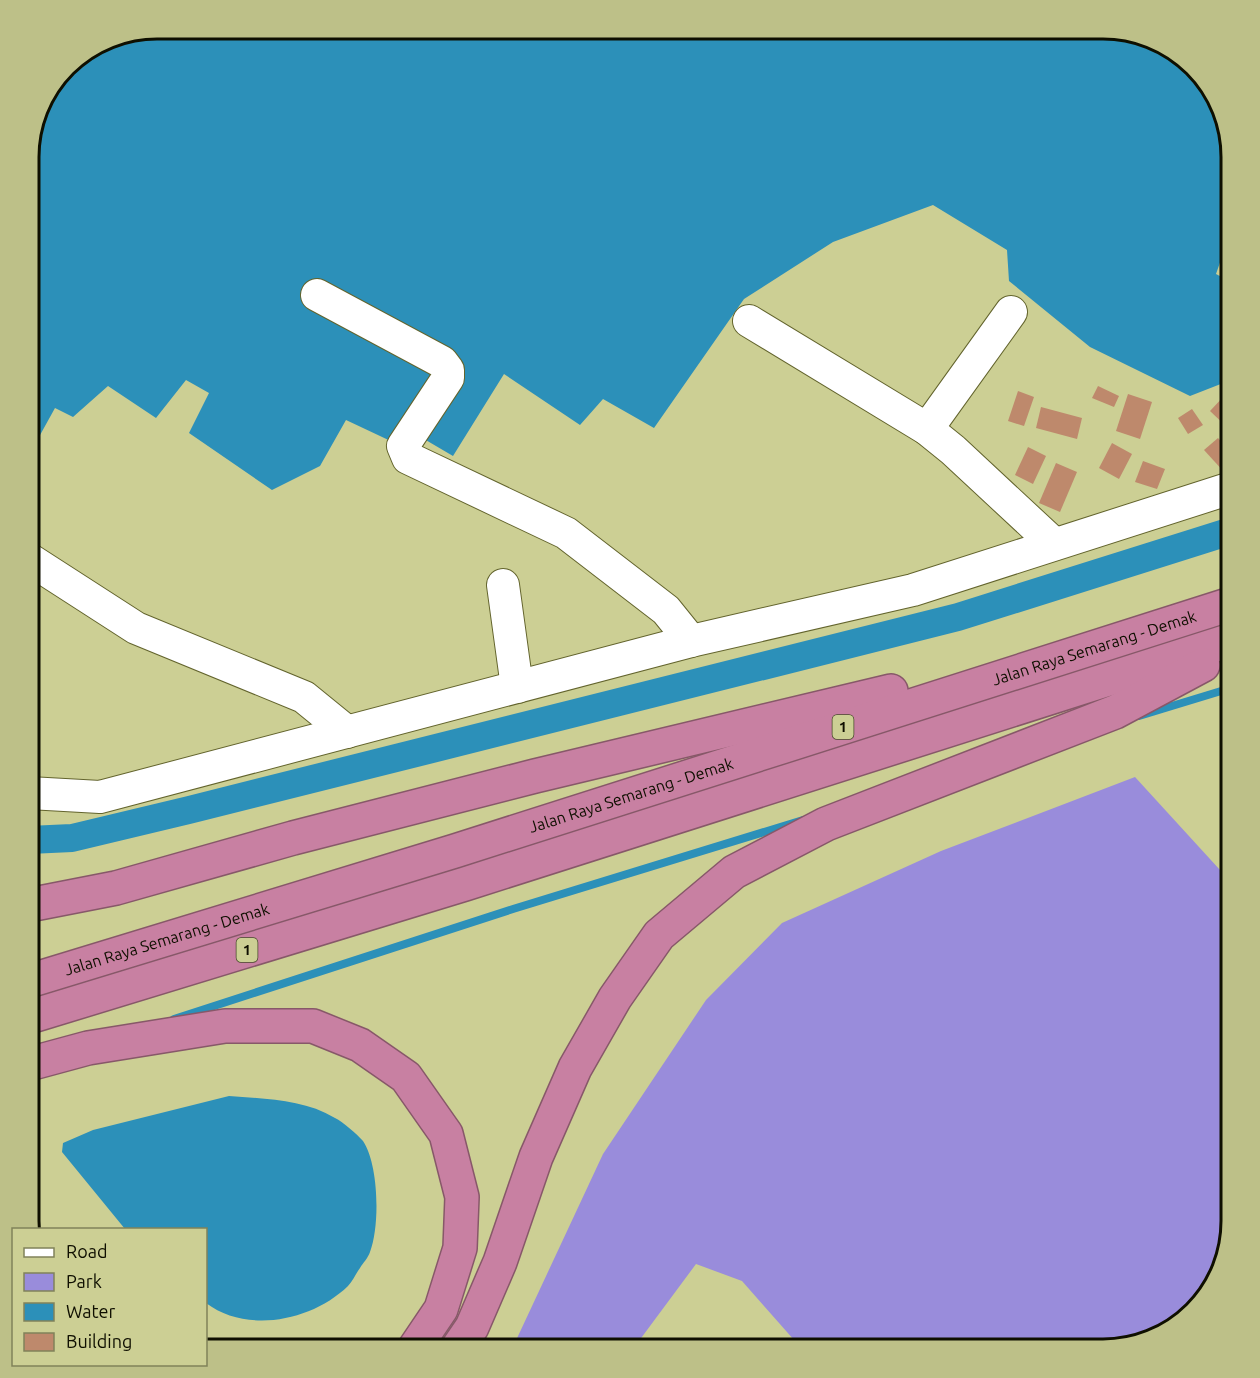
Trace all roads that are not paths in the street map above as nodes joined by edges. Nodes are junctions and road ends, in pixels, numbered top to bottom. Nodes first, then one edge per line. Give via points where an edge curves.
1 (317, 295) dead end
2 (1011, 312) dead end
3 (749, 321) dead end
4 (927, 429) junction
5 (1221, 491) edge
6 (1054, 544) junction
7 (39, 565) edge
8 (503, 585) dead end
9 (1221, 607) edge
10 (1152, 629) junction
11 (691, 641) junction
12 (1221, 643) edge
13 (1221, 656) edge
14 (517, 687) junction
15 (347, 732) junction
16 (39, 794) edge
17 (39, 903) edge
18 (39, 978) edge
19 (39, 1014) edge
20 (39, 1061) edge
21 (421, 1339) edge
22 (464, 1339) edge

1 - 11 street via 442,362 448,370 448,378 403,446 408,458 566,533 666,610
2 - 4 street
3 - 4 street
4 - 6 street
5 - 6 street
6 - 11 street via 913,590
7 - 15 street via 136,628 304,697
8 - 14 street
9 - 10 highway, Jalan Raya Semarang - Demak / 1
10 - 17 highway via 535,776 116,888
10 - 18 highway, Jalan Raya Semarang - Demak / 1 via 455,851
11 - 14 street
12 - 19 highway, Jalan Raya Semarang - Demak / 1 via 477,880
13 - 22 highway via 1115,712 826,824 734,872 659,935 615,998 575,1068 536,1157 491,1284
14 - 15 street
15 - 16 street via 100,797
20 - 21 highway via 88,1048 225,1026 313,1026 360,1045 406,1077 446,1134 462,1197 460,1248 441,1309

